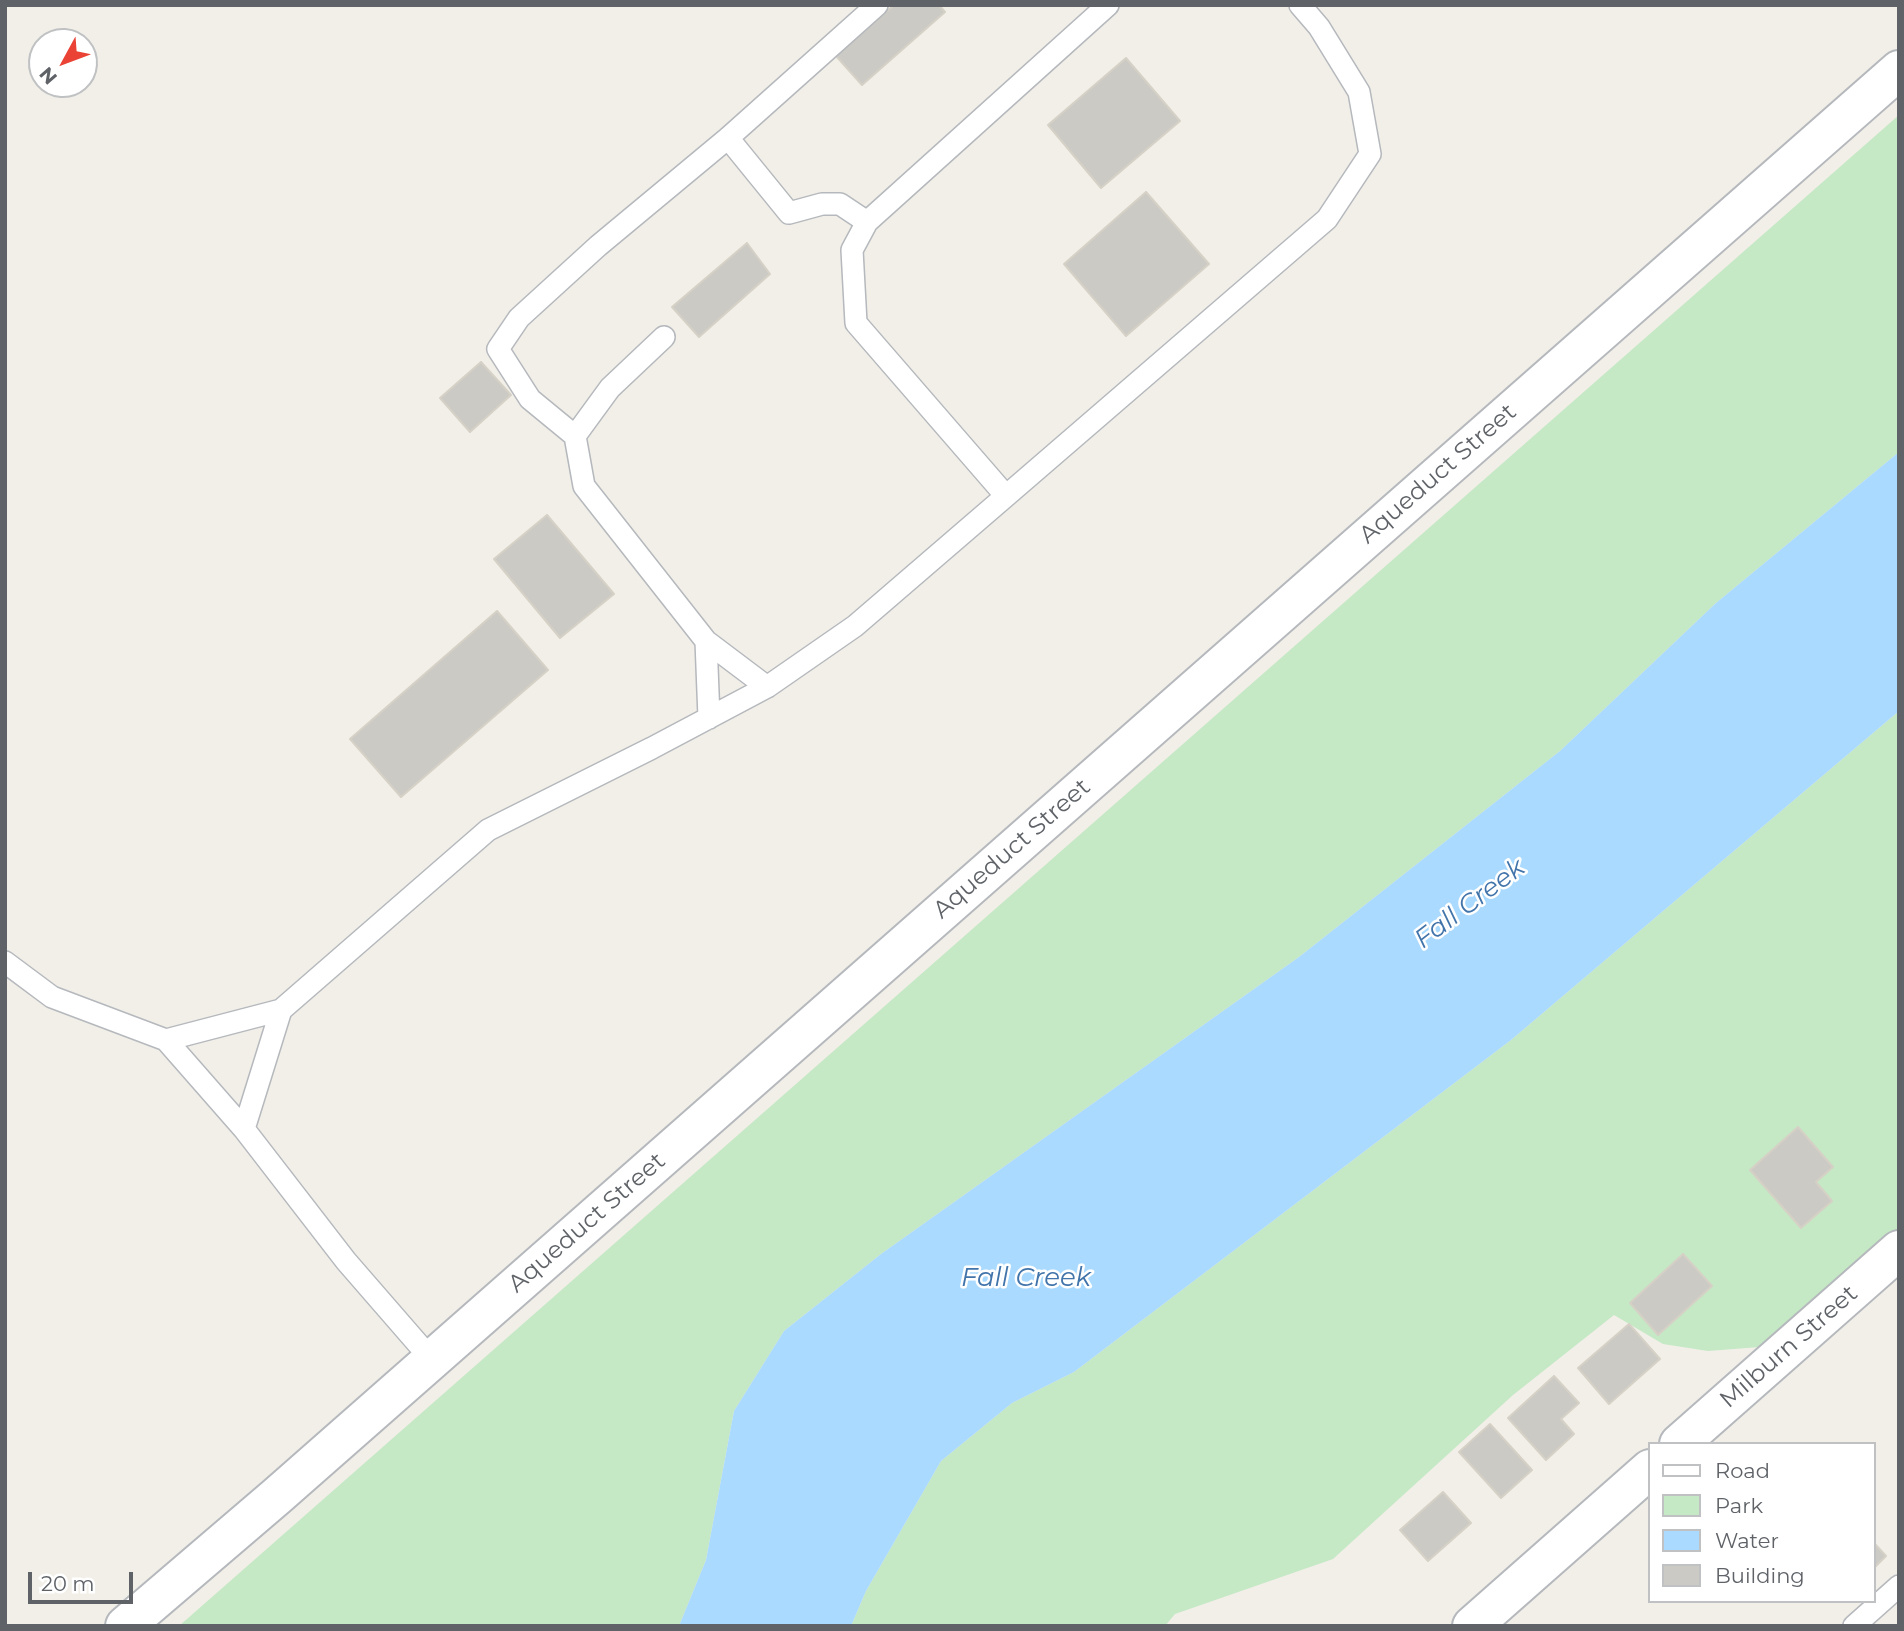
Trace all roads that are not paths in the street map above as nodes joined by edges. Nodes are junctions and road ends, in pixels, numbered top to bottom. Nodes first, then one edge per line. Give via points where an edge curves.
1 (877, 5) edge
2 (1108, 5) edge
3 (1300, 5) edge
4 (1899, 70) edge
5 (728, 138) junction
6 (867, 222) junction
7 (664, 337) dead end
8 (575, 436) junction
9 (1006, 496) junction
10 (706, 641) junction
11 (767, 687) junction
12 (709, 718) junction
13 (5, 962) edge
14 (281, 1010) junction
15 (166, 1040) junction
16 (244, 1129) junction
17 (1899, 1250) edge
18 (432, 1360) junction
19 (1681, 1442) edge
20 (1648, 1471) edge
21 (1899, 1586) edge
22 (125, 1626) edge
23 (1472, 1626) edge
24 (1854, 1626) edge

1 - 5 lane
2 - 6 lane
3 - 9 lane via 1359,92 1370,154 1326,219
4 - 18 street, Aqueduct Street
5 - 6 lane via 789,213 840,204
5 - 8 lane via 519,318 498,349 530,399
6 - 9 lane via 852,250 856,323
7 - 8 lane via 610,388
8 - 10 lane via 584,486
9 - 11 lane via 855,625
10 - 11 lane
10 - 12 lane
11 - 12 lane
12 - 14 lane via 488,830
13 - 15 lane via 52,997
14 - 15 lane
14 - 16 lane
15 - 16 lane
16 - 18 lane via 346,1261
17 - 19 street, Milburn Street
18 - 22 street, Aqueduct Street
20 - 23 street
21 - 24 lane

